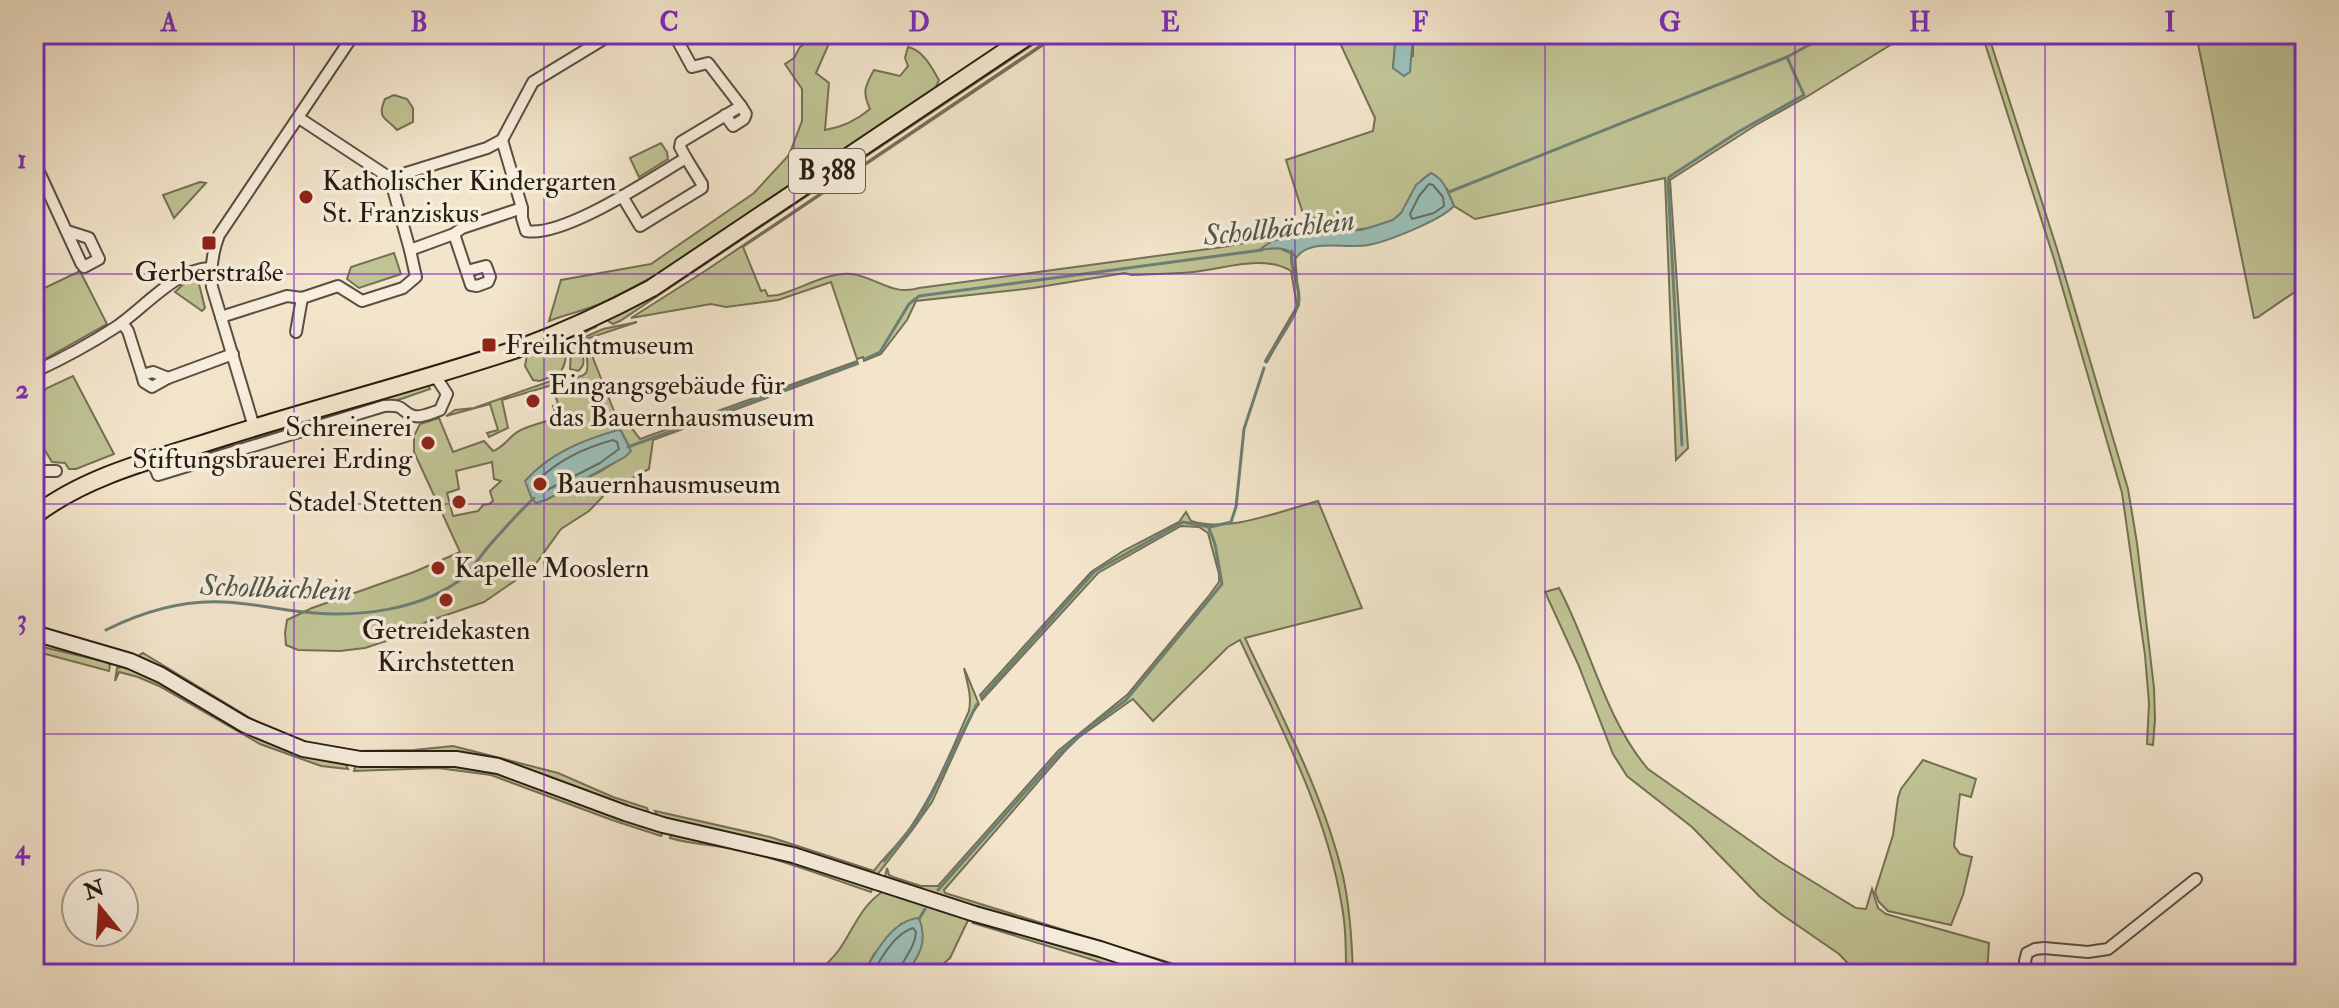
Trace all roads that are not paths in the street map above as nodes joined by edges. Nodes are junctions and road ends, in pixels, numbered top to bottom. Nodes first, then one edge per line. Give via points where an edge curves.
1 (354, 34) edge
2 (612, 34) edge
3 (674, 34) edge
4 (1031, 34) edge
5 (299, 118) junction
6 (502, 140) junction
7 (686, 158) junction
8 (34, 161) edge
9 (390, 178) junction
10 (622, 196) junction
11 (522, 208) junction
12 (67, 231) dead end
13 (454, 234) junction
14 (410, 250) junction
15 (210, 268) junction
16 (467, 271) dead end
17 (302, 298) junction
18 (221, 317) junction
19 (122, 323) junction
20 (296, 332) dead end
21 (233, 354) junction
22 (34, 372) edge
23 (434, 374) junction
24 (254, 427) junction
25 (152, 460) junction
26 (34, 471) edge
27 (56, 471) dead end
28 (34, 516) edge
29 (34, 633) edge
30 (2196, 879) dead end
31 (1176, 974) edge
32 (2027, 974) edge

1 - 5 street
2 - 6 street via 533,82
3 - 7 street via 692,67 708,63 741,106 681,142
4 - 23 main road, B 388 via 652,288 593,319
5 - 9 street
5 - 15 street via 219,235
6 - 9 street
6 - 11 street
7 - 10 street
7 - 10 street via 702,188 640,226
8 - 12 street
9 - 14 street
10 - 11 street via 586,217 537,233 526,231
11 - 13 street
13 - 14 street
13 - 16 street
14 - 17 street via 416,277 403,288 362,301 338,286
15 - 18 street
15 - 19 street via 183,275
17 - 18 street via 287,296
17 - 20 street
18 - 21 street
19 - 21 street via 144,382 152,387
19 - 22 street
21 - 24 street
23 - 24 main road, B 388
23 - 25 street via 447,394 440,410 413,416 397,405 384,406 158,475
24 - 25 main road, B 388
25 - 28 main road, B 388 via 79,488
26 - 27 street
29 - 31 main road via 130,661 256,730 303,749 360,759 456,759 498,766 625,813 793,855
30 - 32 street via 2108,949 2044,948 2027,953

